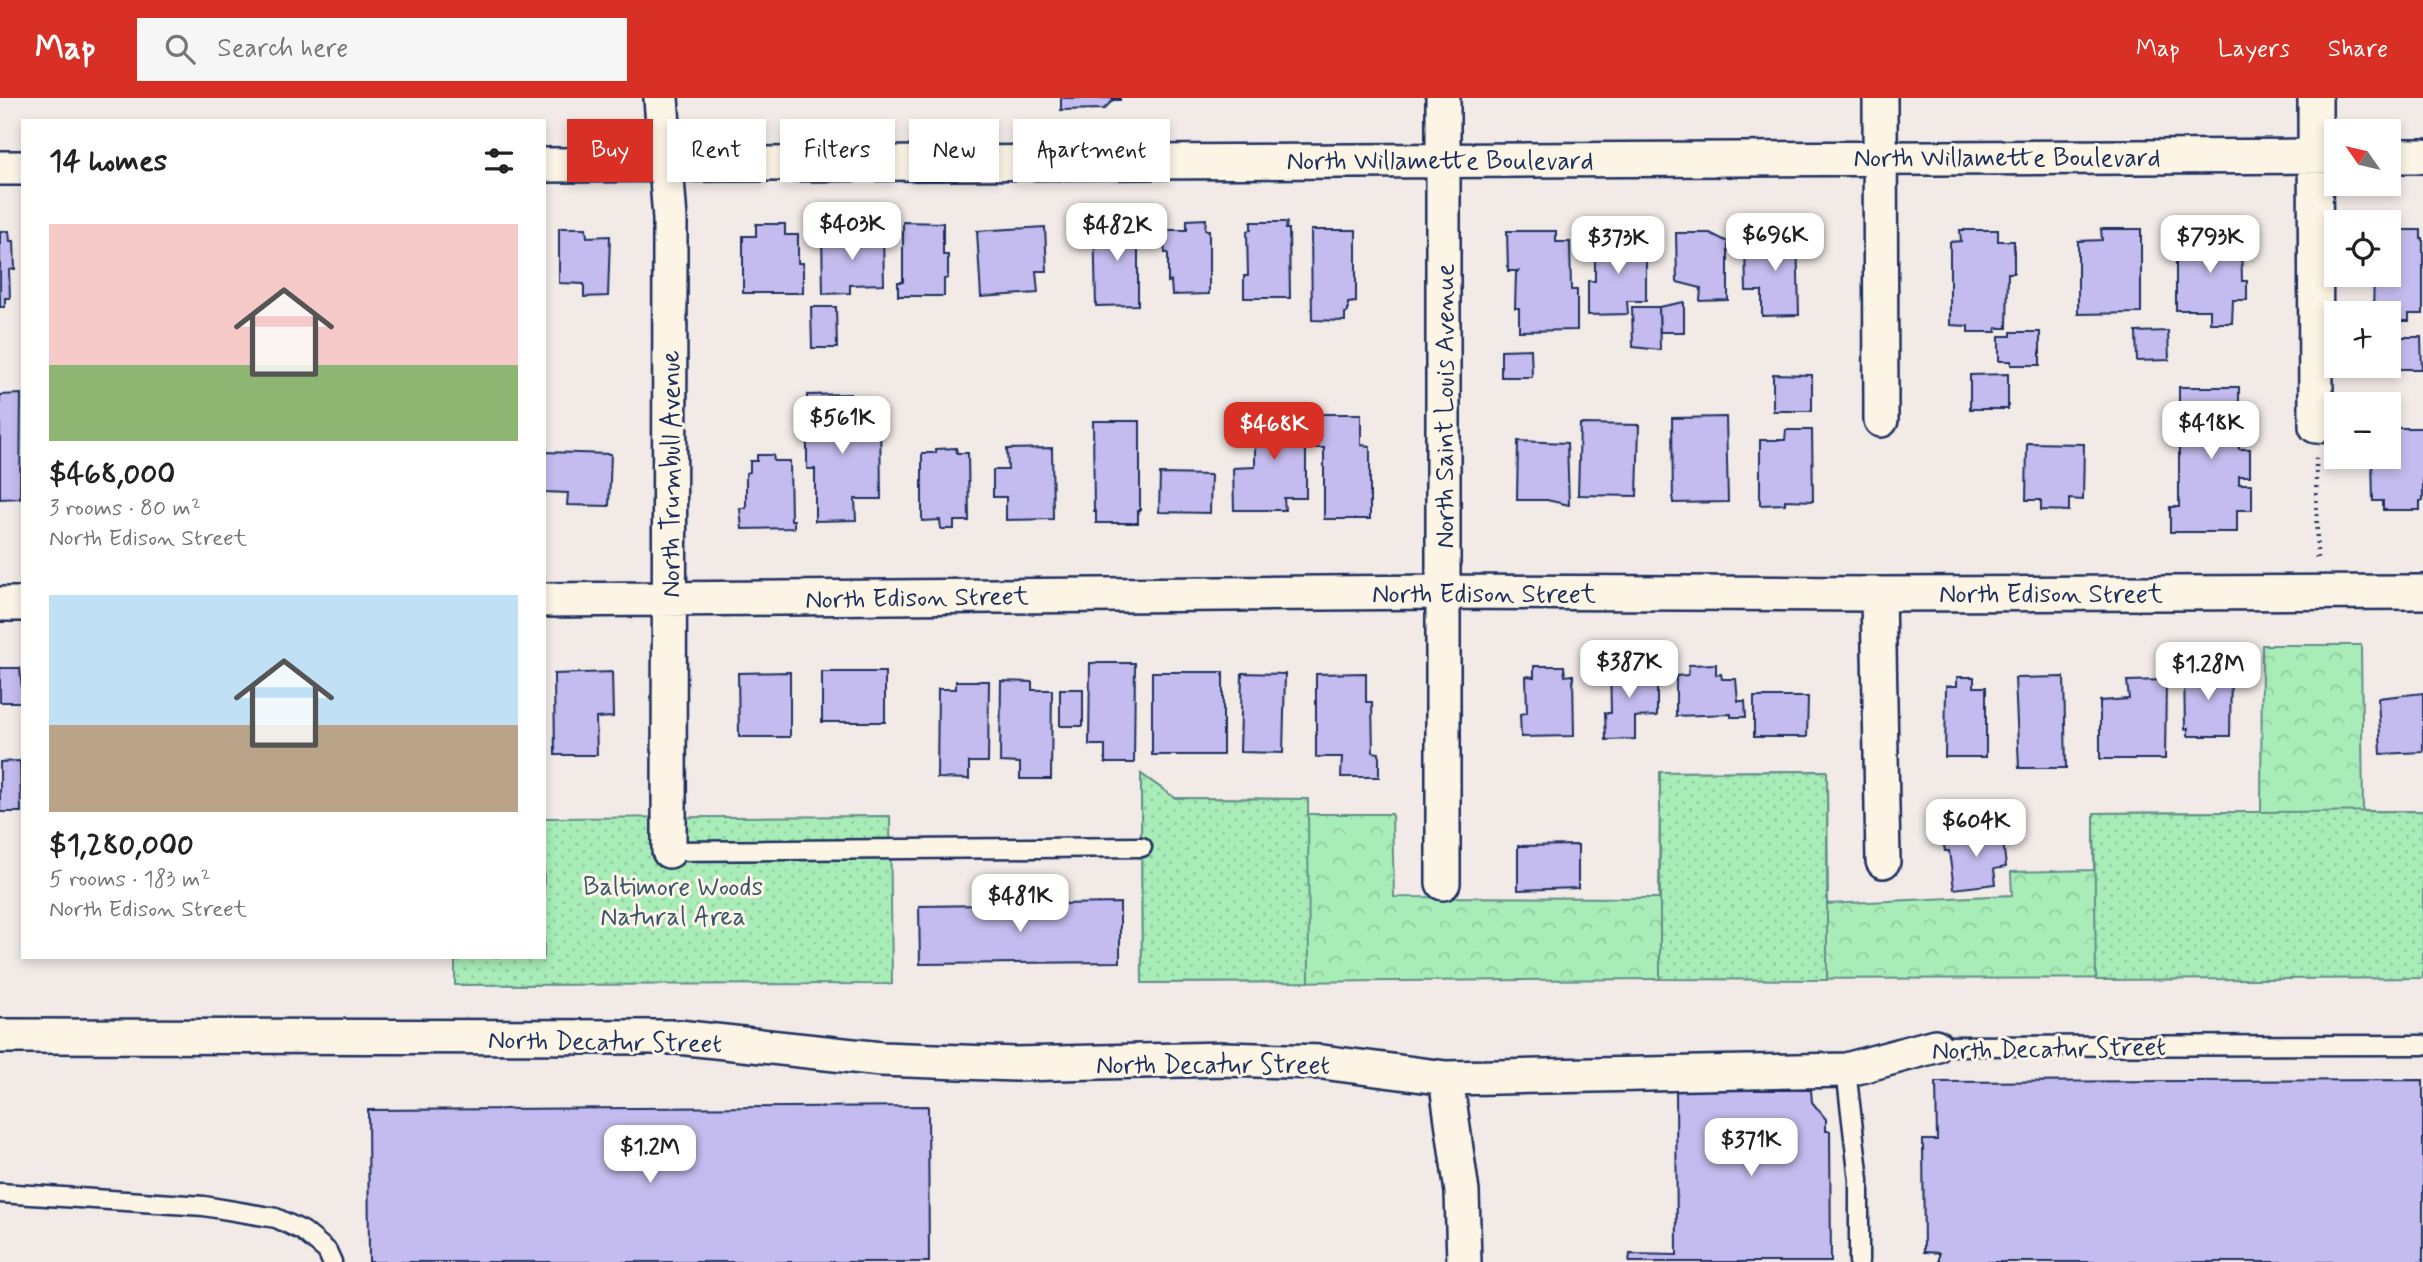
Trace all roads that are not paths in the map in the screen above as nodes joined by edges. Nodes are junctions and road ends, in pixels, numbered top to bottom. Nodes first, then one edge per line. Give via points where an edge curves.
1 (661, 98) edge
2 (1443, 98) edge
3 (1880, 98) edge
4 (2315, 98) edge
5 (2324, 145) edge
6 (2324, 156) edge
7 (2401, 156) edge
8 (2423, 156) edge
9 (1881, 158) junction
10 (1443, 160) junction
11 (546, 165) edge
12 (665, 165) junction
13 (0, 168) edge
14 (21, 168) edge
15 (2325, 196) edge
16 (1881, 420) dead end
17 (2316, 426) dead end
18 (1444, 592) junction
19 (2423, 592) edge
20 (1878, 594) junction
21 (670, 599) junction
22 (546, 600) edge
23 (0, 604) edge
24 (21, 604) edge
25 (1142, 847) dead end
26 (669, 851) joint
27 (1883, 861) dead end
28 (1443, 883) dead end
29 (0, 1036) edge
30 (2423, 1045) edge
31 (1935, 1046) joint
32 (1846, 1070) junction
33 (1446, 1078) junction
34 (0, 1193) edge
35 (332, 1262) edge
36 (1464, 1262) edge
37 (1859, 1262) edge

1 - 12 street, North Trumbull Avenue
2 - 10 street, North Saint Louis Avenue
3 - 9 street
4 - 5 street
6 - 9 street, North Willamette Boulevard
7 - 8 street
9 - 10 street, North Willamette Boulevard
9 - 16 street
10 - 12 street, North Willamette Boulevard
10 - 18 street, North Saint Louis Avenue
11 - 12 street, North Willamette Boulevard
12 - 21 street, North Trumbull Avenue via 670,219
13 - 14 street
15 - 17 street
18 - 20 street, North Edison Street
18 - 21 street, North Edison Street
18 - 28 street, North Saint Louis Avenue
19 - 20 street, North Edison Street
20 - 27 street
21 - 22 street, North Edison Street
21 - 26 street, North Trumbull Avenue
23 - 24 street
25 - 26 lane
29 - 33 street, North Decatur Street via 678,1037 881,1059 1016,1064 1226,1059 1322,1062
30 - 31 lane, North Decatur Street
31 - 32 street, North Decatur Street
32 - 33 street, North Decatur Street
32 - 37 lane via 1859,1180
33 - 36 street via 1462,1192
34 - 35 lane via 204,1206 276,1218 303,1231 327,1251

